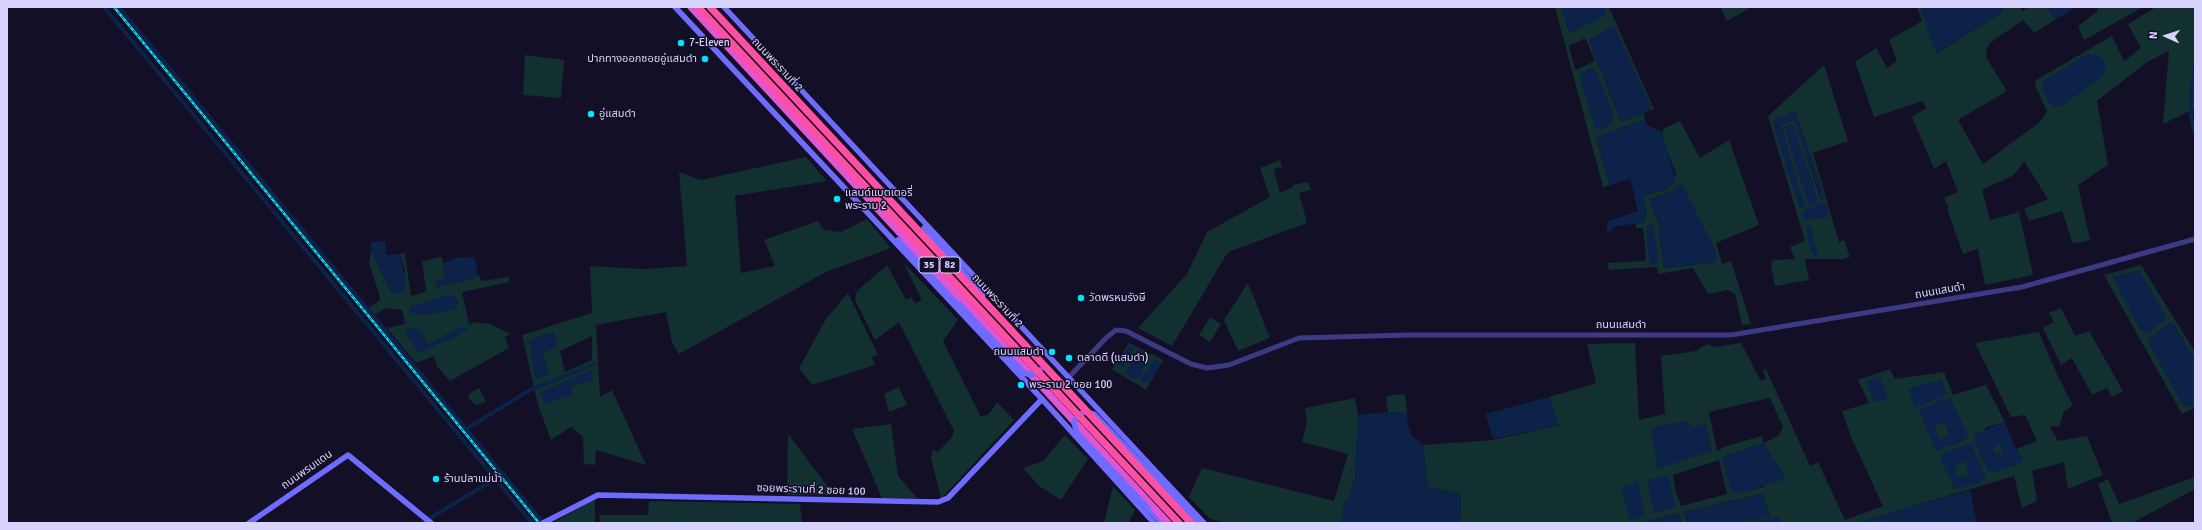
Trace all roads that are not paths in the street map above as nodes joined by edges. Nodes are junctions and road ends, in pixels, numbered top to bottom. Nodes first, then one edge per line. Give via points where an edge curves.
1 (675, 7) edge
2 (691, 7) edge
3 (698, 7) edge
4 (709, 7) edge
5 (724, 7) edge
6 (913, 211) junction
7 (886, 232) junction
8 (2195, 239) edge
9 (1069, 377) junction
10 (1042, 399) junction
11 (429, 522) edge
12 (250, 523) edge
13 (543, 523) edge
14 (1154, 523) edge
15 (1162, 523) edge
16 (1168, 523) edge
17 (1179, 523) edge
18 (1190, 523) edge
19 (1198, 523) edge
20 (1204, 523) edge

1 - 7 main road, 35
2 - 16 highway, 35
3 - 17 highway, 82, bridge
4 - 18 highway, 82, bridge
5 - 6 main road, ถนนพระรามที่ 2 / 35
6 - 7 main road, bridge via 929,234 1040,355 1042,362 1039,371 1031,375 1024,373 909,249
6 - 9 main road, ถนนพระรามที่ 2 / 35
7 - 10 main road, 35
8 - 9 street, ถนนแสมดำ via 2022,287 1731,335 1408,335 1300,338 1229,365 1207,368 1191,364 1126,331 1116,330
9 - 20 main road, ถนนพระรามที่ 2 / 35
10 - 13 main road, ซอยพระรามที่ 2 ซอย 100 via 948,498 938,502 598,495
10 - 14 main road, 35
11 - 12 main road, ถนนพรมแดน via 348,455
15 - 19 main road, bridge via 1077,433 1074,423 1077,416 1084,412 1094,414

